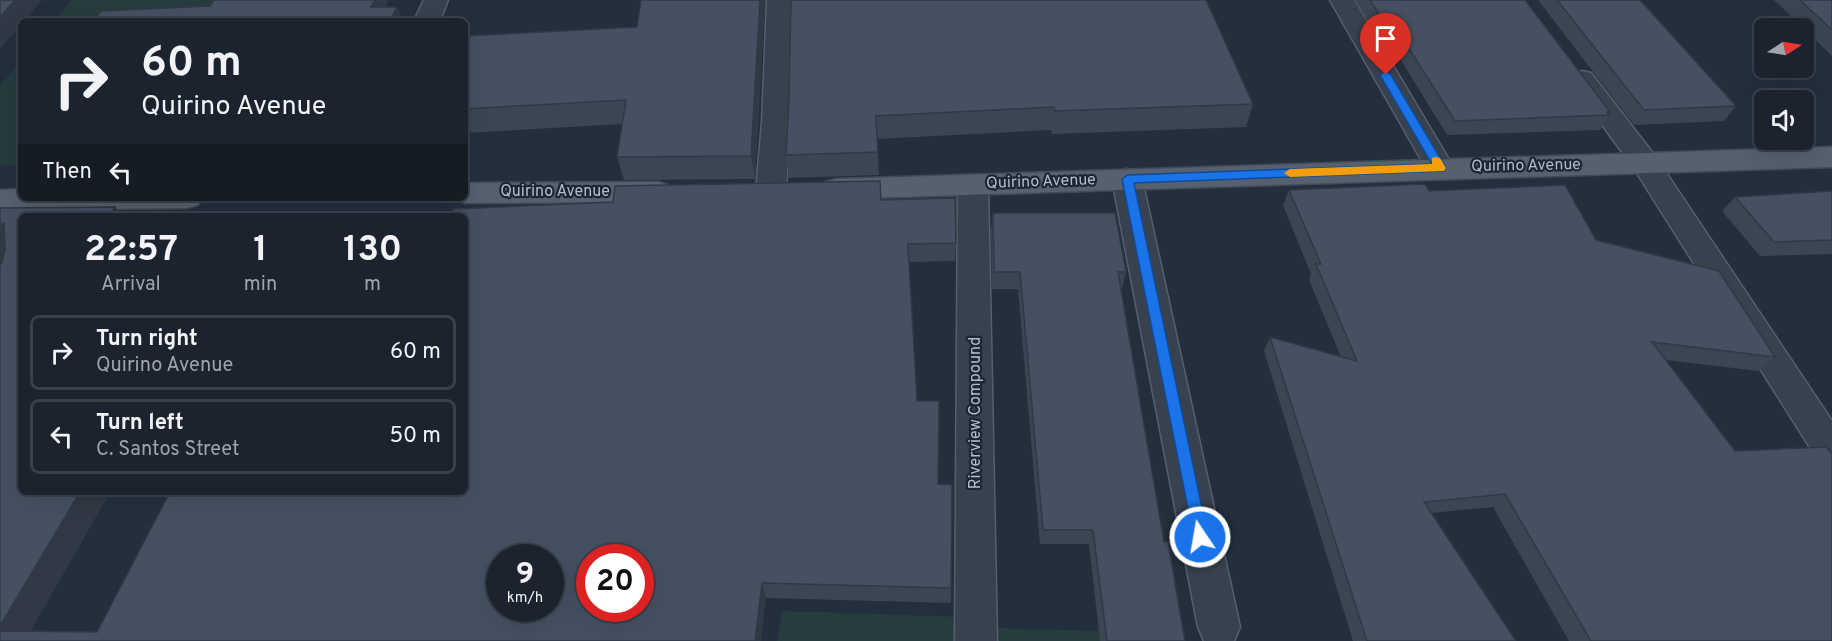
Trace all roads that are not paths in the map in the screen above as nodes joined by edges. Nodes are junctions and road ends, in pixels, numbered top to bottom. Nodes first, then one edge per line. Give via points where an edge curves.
1 (436, 0) edge
2 (779, 0) edge
3 (1342, 0) edge
4 (428, 18) edge
5 (1564, 55) edge
6 (1832, 158) edge
7 (1645, 163) junction
8 (1440, 168) junction
9 (1128, 179) junction
10 (973, 184) junction
11 (778, 191) joint
12 (687, 192) edge
13 (468, 193) edge
14 (0, 200) edge
15 (148, 201) edge
16 (56, 208) edge
17 (1832, 451) edge
18 (1219, 627) dead end
19 (976, 641) edge

1 - 4 street
2 - 11 street via 775,134
3 - 8 street
5 - 7 street
6 - 7 main road, Quirino Avenue
7 - 8 main road, Quirino Avenue
7 - 17 street
8 - 9 main road, Quirino Avenue
9 - 10 main road, Quirino Avenue
9 - 18 street
10 - 11 main road, Quirino Avenue
10 - 19 street, Riverview Compound
12 - 13 main road, Quirino Avenue
14 - 16 main road
15 - 16 main road

